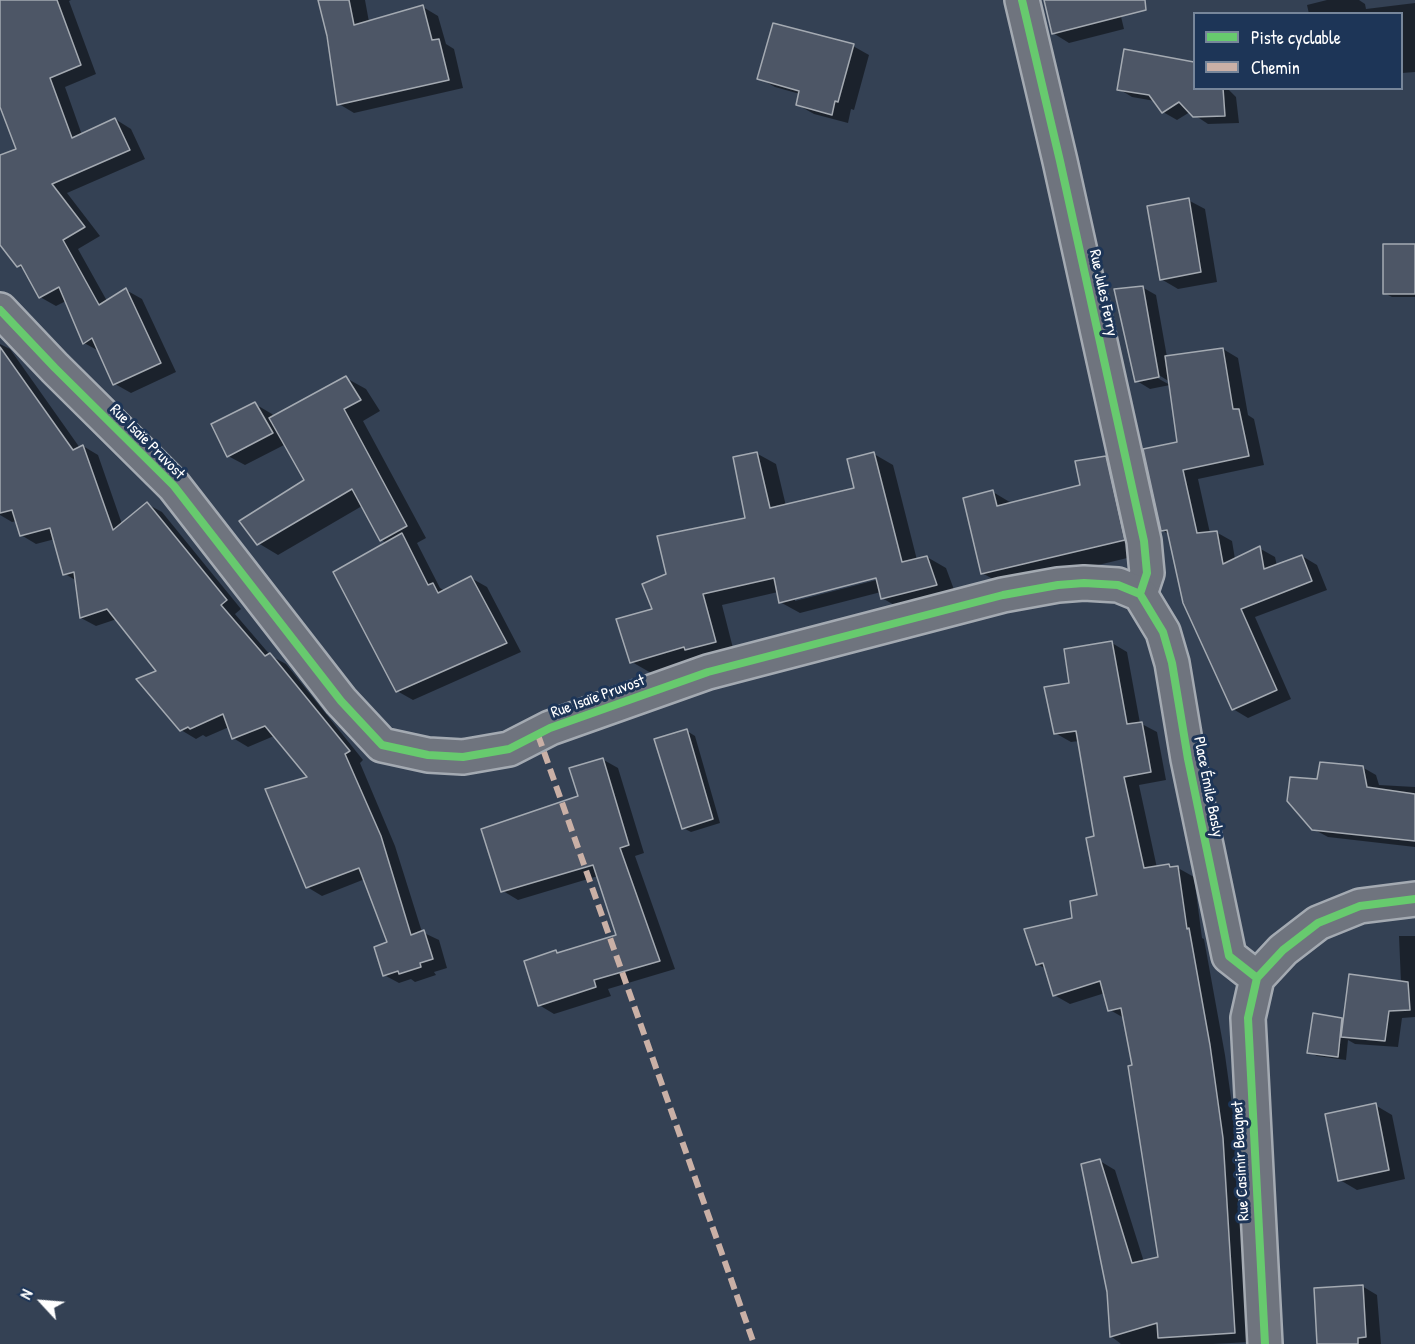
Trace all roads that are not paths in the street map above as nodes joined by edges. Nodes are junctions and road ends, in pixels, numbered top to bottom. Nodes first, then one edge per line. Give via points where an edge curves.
1 (1022, 0) edge
2 (0, 310) edge
3 (1140, 594) junction
4 (1415, 899) edge
5 (1257, 978) junction
6 (1265, 1344) edge

1 - 3 street, Rue Jules Ferry via 1144,541 1147,573
2 - 3 street, Rue Isaïe Pruvost via 174,486 341,701 382,745 428,755 463,756 509,748 550,728 708,672 1003,595 1084,583 1118,585
3 - 5 street, Place Émile Basly via 1163,632 1172,663 1229,956
4 - 5 street via 1360,906 1318,923 1283,950
5 - 6 street, Rue Casimir Beugnet via 1248,1018

